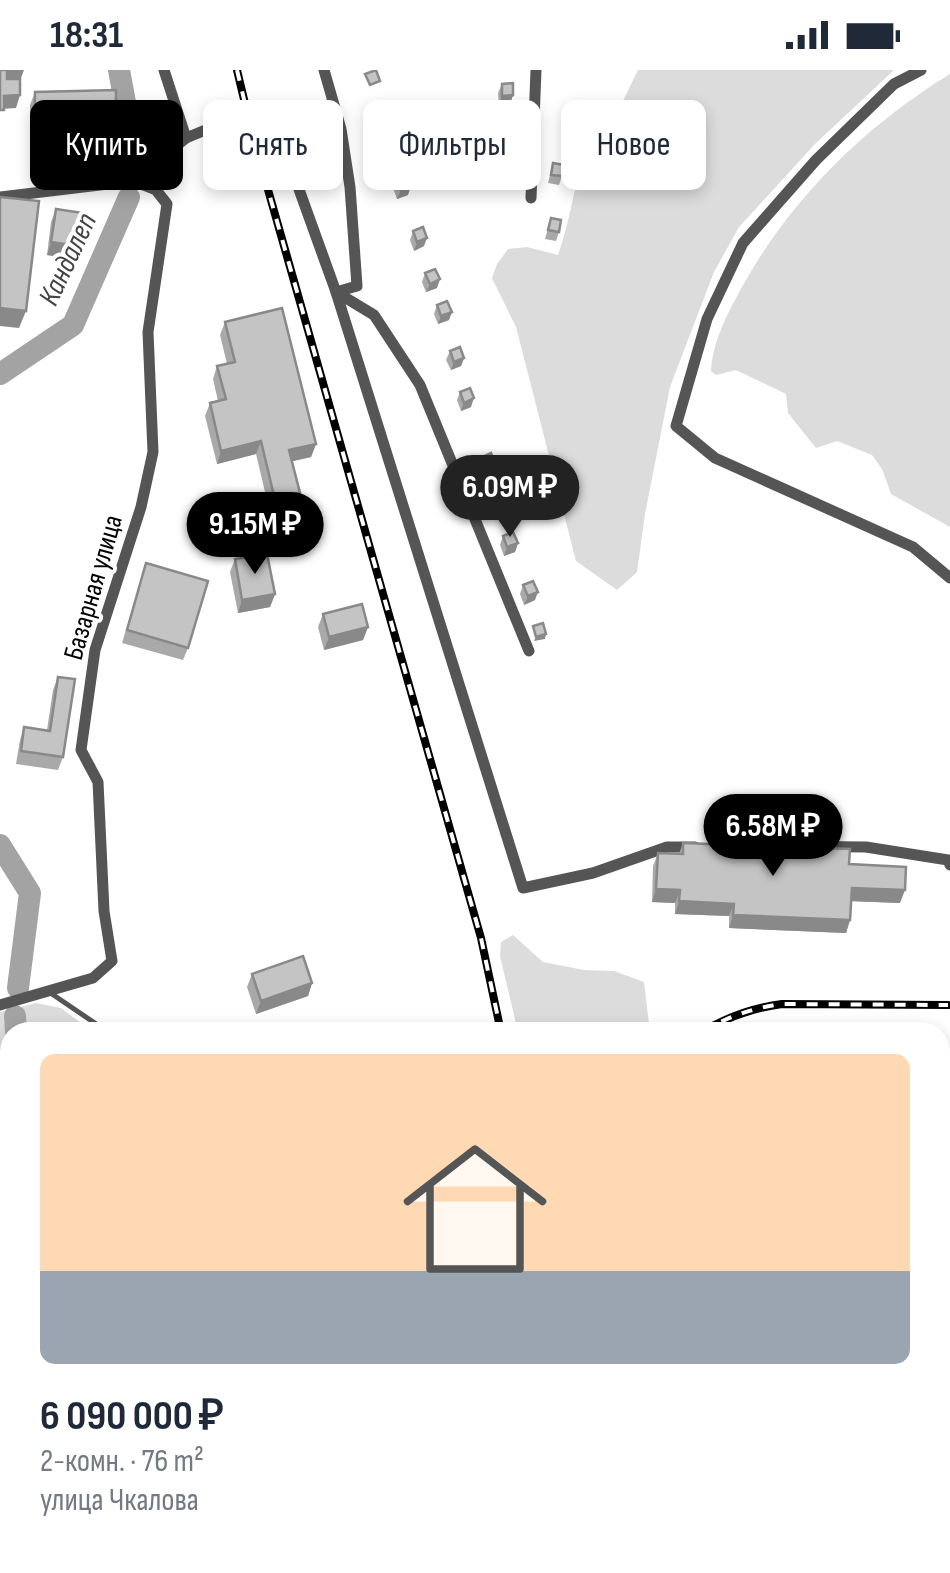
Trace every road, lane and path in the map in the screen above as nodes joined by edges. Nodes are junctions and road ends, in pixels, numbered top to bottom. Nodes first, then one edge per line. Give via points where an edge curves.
1 (164, 70) edge
2 (324, 70) edge
3 (536, 70) edge
4 (921, 70) edge
5 (186, 138) junction
6 (183, 140) edge
7 (58, 190) edge
8 (156, 190) edge
9 (0, 197) edge
10 (530, 198) dead end
11 (336, 292) junction
12 (950, 578) edge
13 (529, 651) dead end
14 (705, 846) edge
15 (742, 846) edge
16 (950, 865) edge
17 (46, 990) junction
18 (0, 1004) edge
19 (93, 1022) edge

1 - 5 street
2 - 11 street via 342,129 356,286
3 - 10 street
4 - 12 street via 894,84 742,243 706,318 676,426 714,458 913,547
5 - 6 street
5 - 11 street via 250,121 276,133
7 - 9 street
8 - 17 street, Базарная улица via 168,204 148,332 153,452 95,650 81,750 98,782 112,961 93,978
11 - 13 street via 374,315 420,385
11 - 14 street via 523,888 667,847
15 - 16 street via 866,847
17 - 18 street, Базарная улица
17 - 19 lane

